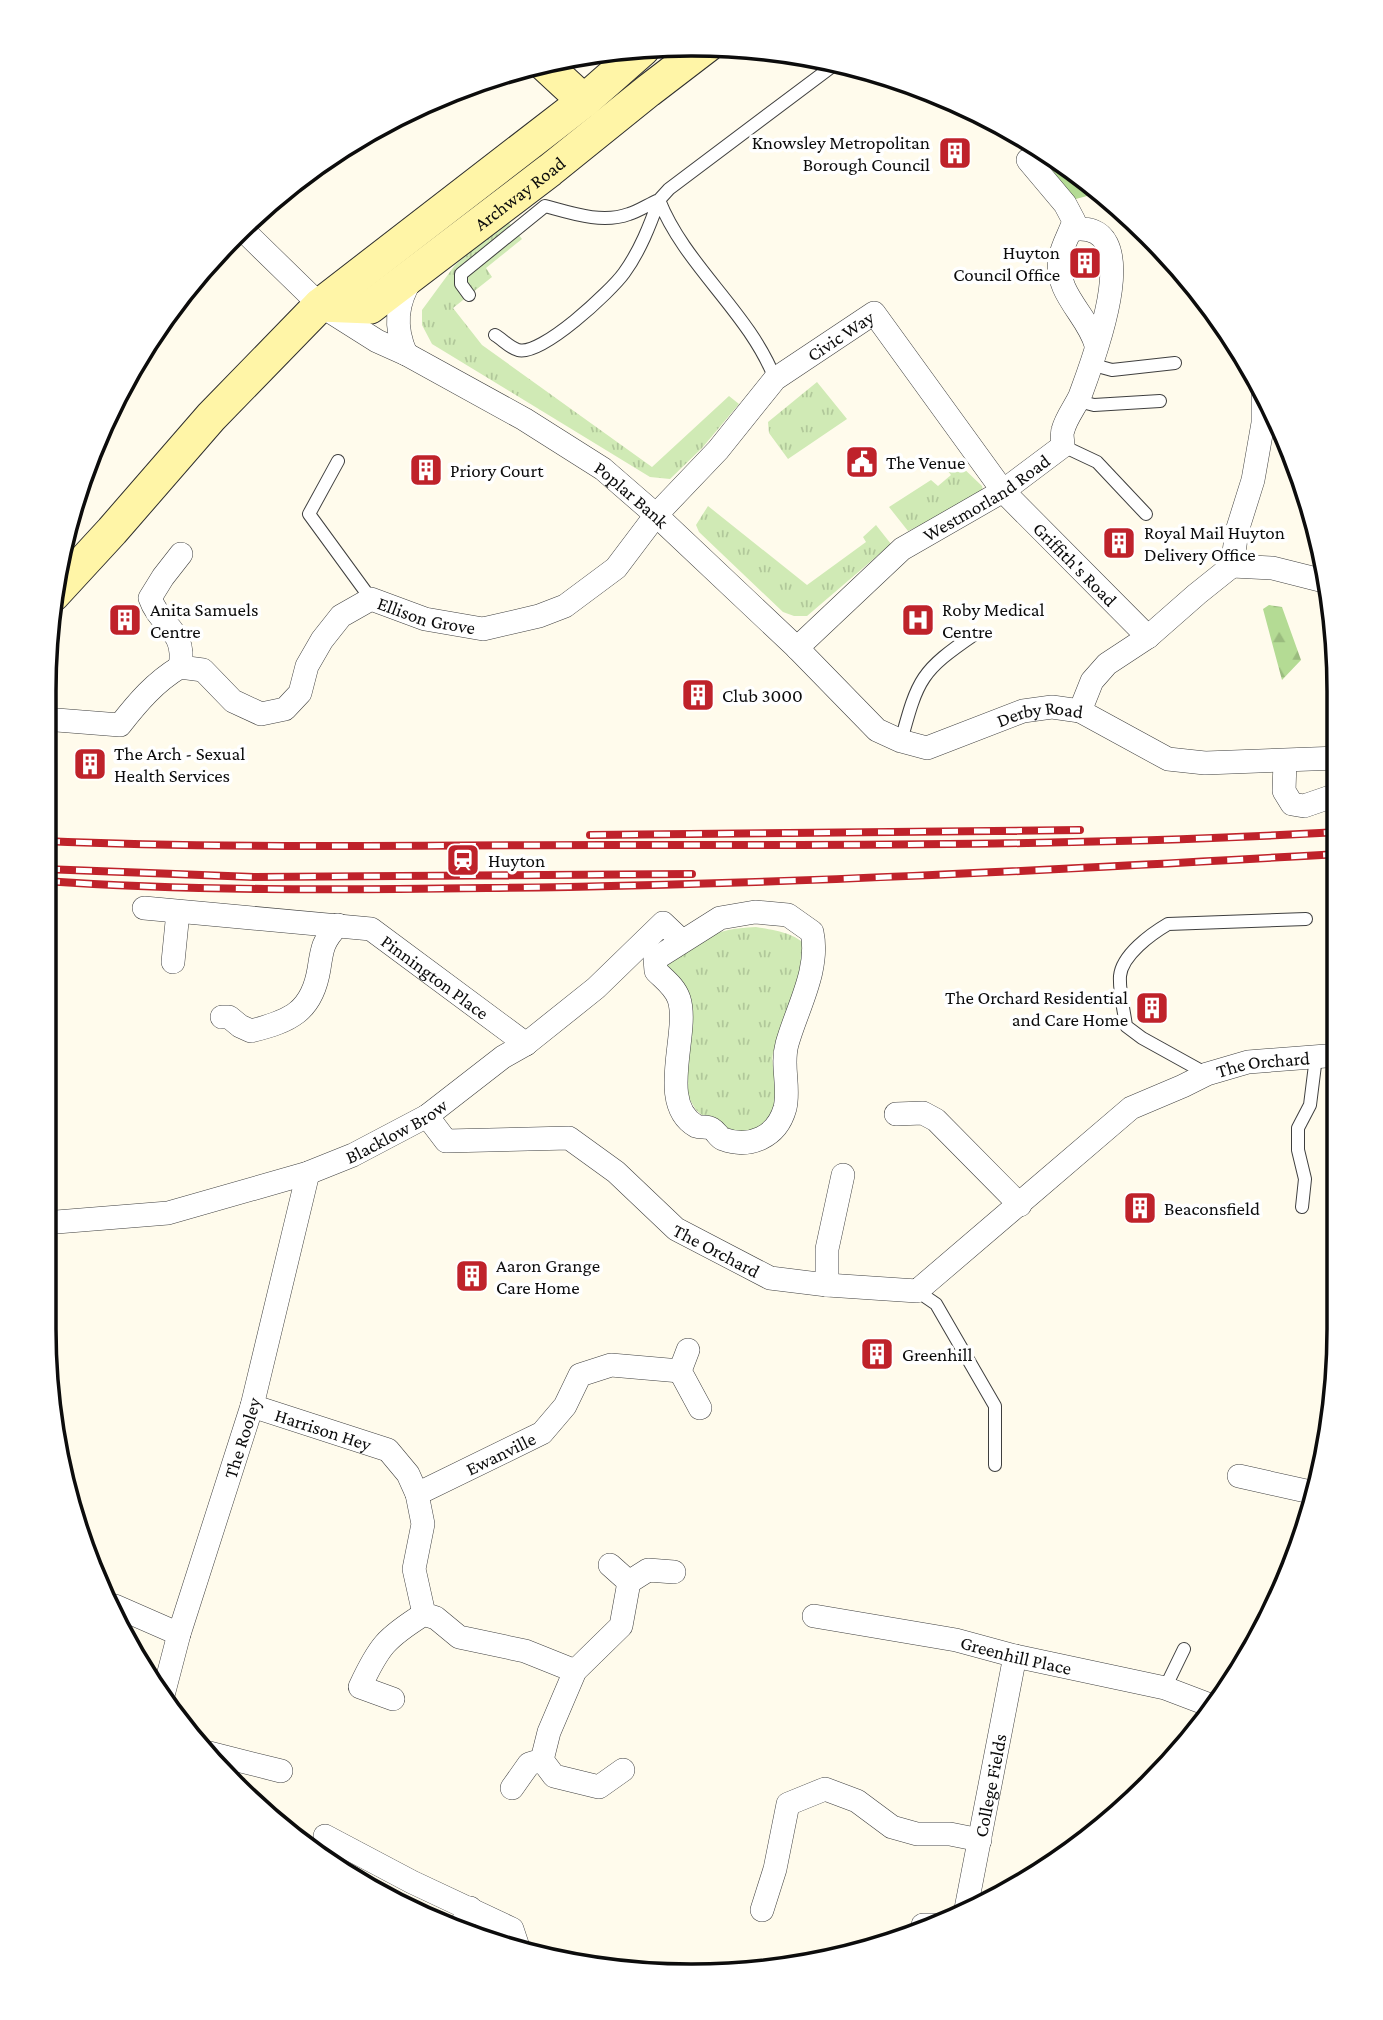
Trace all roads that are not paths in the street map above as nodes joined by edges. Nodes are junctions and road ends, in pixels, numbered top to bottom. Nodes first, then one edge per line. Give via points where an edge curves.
1 (694, 56) edge
2 (632, 59) edge
3 (826, 71) edge
4 (552, 72) edge
5 (584, 101) junction
6 (606, 126) junction
7 (1028, 160) dead end
8 (659, 200) junction
9 (1071, 230) junction
10 (249, 236) edge
11 (415, 272) junction
12 (469, 295) dead end
13 (320, 305) junction
14 (495, 335) dead end
15 (406, 354) junction
16 (1093, 355) junction
17 (1175, 363) dead end
18 (775, 379) junction
19 (1078, 401) junction
20 (1160, 401) dead end
21 (1262, 413) edge
22 (1063, 446) junction
23 (338, 461) dead end
24 (1003, 491) junction
25 (1146, 514) dead end
26 (656, 515) junction
27 (181, 554) dead end
28 (1232, 566) junction
29 (1317, 579) edge
30 (66, 581) edge
31 (370, 598) junction
32 (975, 634) dead end
33 (1148, 637) junction
34 (797, 648) junction
35 (180, 667) junction
36 (1080, 711) junction
37 (56, 720) edge
38 (901, 741) junction
39 (1327, 759) edge
40 (1285, 761) junction
41 (1327, 796) edge
42 (144, 908) dead end
43 (178, 912) junction
44 (1306, 919) dead end
45 (338, 925) junction
46 (682, 941) junction
47 (173, 962) dead end
48 (222, 1017) dead end
49 (526, 1044) junction
50 (1327, 1056) edge
51 (1327, 1059) edge
52 (1207, 1074) junction
53 (896, 1114) dead end
54 (426, 1116) junction
55 (308, 1173) junction
56 (843, 1175) dead end
57 (1020, 1205) junction
58 (1302, 1206) dead end
59 (56, 1222) edge
60 (827, 1285) junction
61 (917, 1291) junction
62 (252, 1406) junction
63 (701, 1408) dead end
64 (995, 1465) dead end
65 (1239, 1476) dead end
66 (1306, 1491) edge
67 (417, 1494) junction
68 (610, 1565) dead end
69 (674, 1572) dead end
70 (629, 1582) junction
71 (121, 1608) edge
72 (424, 1615) junction
73 (814, 1616) dead end
74 (179, 1634) junction
75 (1184, 1649) dead end
76 (1015, 1656) junction
77 (575, 1671) junction
78 (166, 1685) edge
79 (1165, 1688) junction
80 (393, 1699) dead end
81 (1205, 1703) edge
82 (222, 1756) edge
83 (542, 1760) junction
84 (622, 1770) dead end
85 (281, 1771) dead end
86 (512, 1788) dead end
87 (325, 1836) dead end
88 (980, 1840) junction
89 (968, 1900) edge
90 (470, 1908) junction
91 (762, 1910) dead end
92 (463, 1921) edge
93 (515, 1938) edge

1 - 6 main road, Archway Road
2 - 5 main road, Archway Road
3 - 8 lane
4 - 5 main road
5 - 6 street
5 - 13 main road, Archway Road
6 - 11 main road, Archway Road
7 - 9 street via 1065,204 1074,221
8 - 12 lane via 626,215 600,217 545,206 461,274 461,284
8 - 14 lane via 623,274 565,331 531,350 517,350
8 - 18 lane via 676,233 766,355
9 - 16 street via 1060,258 1061,275 1065,292 1093,333
9 - 16 street, Westmorland Road via 1096,232 1106,239 1112,253 1110,291
10 - 13 street, Poplar Bank
11 - 13 main road, Archway Road via 370,307
11 - 15 street via 398,306 398,337
13 - 15 street, Poplar Bank
13 - 30 main road, Archway Road via 211,417
15 - 26 street, Poplar Bank via 524,419 603,470
16 - 17 lane via 1112,370
16 - 19 street, Westmorland Road
18 - 24 street, Civic Way via 874,313
18 - 26 street, Civic Way via 718,450
19 - 20 lane via 1094,405
19 - 22 street, Westmorland Road via 1062,430
21 - 28 street via 1253,480
22 - 24 street, Westmorland Road
22 - 25 lane via 1097,463
23 - 31 lane via 309,514
24 - 33 street, Griffith's Road
24 - 34 street, Westmorland Road via 902,549
26 - 31 street, Ellison Grove via 616,568 565,606 539,616 483,629 425,619
26 - 34 street, Poplar Bank
27 - 35 street via 150,598 180,643
28 - 29 street via 1272,568
28 - 33 street, Derby Road
31 - 35 street, Ellison Grove via 341,616 322,640 307,666 300,692 285,709 261,714 233,701 202,670
32 - 38 lane via 925,674 913,695
33 - 36 street, Derby Road via 1107,664 1093,681
34 - 38 street, Poplar Bank via 877,730
35 - 37 street via 144,694 120,725
36 - 38 street, Derby Road via 1052,707 1023,711 927,748
36 - 40 street via 1168,760
39 - 40 street
40 - 41 street via 1284,791 1292,804 1304,806
42 - 43 street, Pinnington Place
43 - 45 street, Pinnington Place
43 - 47 street
44 - 52 lane via 1168,924 1135,949 1120,974 1126,1026
45 - 48 street via 324,939 315,989 299,1012 251,1031
45 - 49 street, Pinnington Place via 371,929
46 - 46 street via 655,959 656,971 676,991 680,1003 679,1103 684,1115 720,1138 743,1144 762,1140 785,1108 785,1052 813,965 812,932 788,915 755,912 720,918
46 - 49 street, Blacklow Brow via 663,923 596,988
49 - 54 street, Blacklow Brow
50 - 52 street, The Orchard via 1248,1062
51 - 58 lane via 1297,1128 1305,1179
52 - 57 street, The Orchard via 1131,1108
53 - 57 street via 923,1113 936,1120
54 - 55 street, Blacklow Brow
54 - 60 street, The Orchard via 446,1141 569,1138 616,1172 676,1228 770,1278
55 - 59 street, Blacklow Brow via 168,1213
55 - 62 street, The Rooley
56 - 60 street via 827,1249
57 - 61 street, The Orchard
60 - 61 street, The Orchard
61 - 64 lane via 936,1304 995,1406
62 - 67 street, Harrison Hey via 388,1450
62 - 74 street, The Rooley
63 - 67 street, Ewanville via 684,1360 611,1365 580,1375 565,1406 542,1433
65 - 66 street
67 - 72 street, Harrison Hey via 422,1524 414,1569
68 - 70 street
69 - 70 street via 648,1570
70 - 77 street via 621,1626
71 - 74 street
72 - 77 street via 436,1618 460,1637 525,1651
72 - 80 street via 395,1632 374,1656 360,1687
73 - 76 street, Greenhill Place via 956,1640
74 - 78 street, The Rooley
75 - 79 lane
76 - 79 street, Greenhill Place
76 - 88 street, College Fields
77 - 83 street via 549,1731
79 - 81 street, Greenhill Place
82 - 85 street
83 - 84 street via 554,1776 598,1787
83 - 86 street via 529,1764
87 - 90 street
88 - 89 street, College Fields
88 - 91 street via 892,1827 857,1801 825,1789 804,1795 788,1804
90 - 92 street
90 - 93 street via 512,1929

